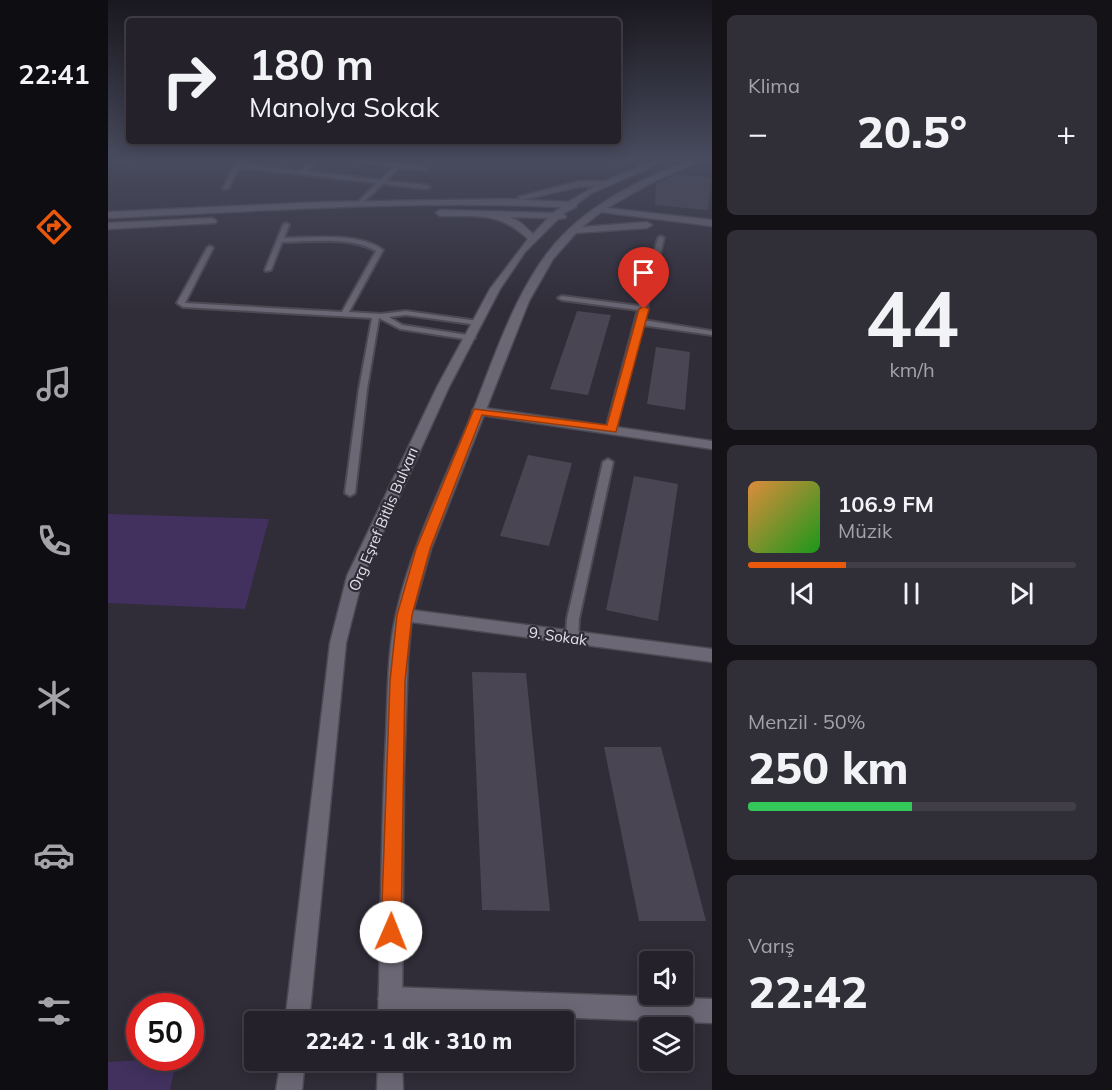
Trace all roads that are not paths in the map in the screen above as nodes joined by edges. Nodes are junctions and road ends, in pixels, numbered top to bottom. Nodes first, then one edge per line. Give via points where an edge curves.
1 (225, 210) edge
2 (564, 210) edge
3 (582, 210) edge
4 (599, 210) edge
5 (633, 210) edge
6 (494, 214) junction
7 (592, 214) junction
8 (108, 215) edge
9 (556, 216) junction
10 (648, 220) junction
11 (711, 223) edge
12 (286, 225) dead end
13 (108, 226) edge
14 (573, 230) junction
15 (711, 233) edge
16 (533, 238) junction
17 (661, 238) dead end
18 (280, 240) junction
19 (210, 248) dead end
20 (268, 270) dead end
21 (562, 298) dead end
22 (644, 309) junction
23 (344, 314) junction
24 (379, 316) junction
25 (478, 322) junction
26 (640, 322) junction
27 (711, 333) edge
28 (471, 338) junction
29 (478, 411) junction
30 (611, 429) junction
31 (711, 445) edge
32 (608, 462) dead end
33 (350, 493) dead end
34 (404, 615) junction
35 (572, 638) junction
36 (711, 656) edge
37 (390, 1010) edge
38 (298, 1011) edge
39 (711, 1011) edge
40 (292, 1071) edge
41 (390, 1071) edge
42 (289, 1090) edge
43 (390, 1090) edge

1 - 8 main road
2 - 9 main road, Org Eşref Bitlis Bulvarı
3 - 7 main road
4 - 7 main road
5 - 10 main road
6 - 9 main road
6 - 13 main road via 363,213
6 - 16 main road via 513,221
7 - 9 main road
7 - 10 main road
7 - 14 main road
9 - 16 main road, Org Eşref Bitlis Bulvarı
10 - 11 main road
10 - 14 main road
10 - 15 main road
12 - 18 lane
14 - 29 main road via 545,263 529,291
16 - 25 main road, Org Eşref Bitlis Bulvarı via 509,266
17 - 22 lane
18 - 20 lane
18 - 23 lane via 360,243 380,250
19 - 23 lane via 183,305
21 - 22 lane
22 - 26 lane
23 - 24 lane
24 - 25 lane via 406,313
24 - 28 lane via 400,327
24 - 33 lane via 363,389
25 - 28 main road, Org Eşref Bitlis Bulvarı
26 - 27 lane
26 - 30 lane
28 - 38 main road, Org Eşref Bitlis Bulvarı via 377,525 345,609 338,643
29 - 30 main road
29 - 34 main road via 423,549
30 - 31 main road
32 - 35 lane
34 - 35 main road, 9. Sokak
34 - 37 main road via 394,774
35 - 36 main road, 9. Sokak
37 - 39 main road
40 - 42 main road
41 - 43 main road

